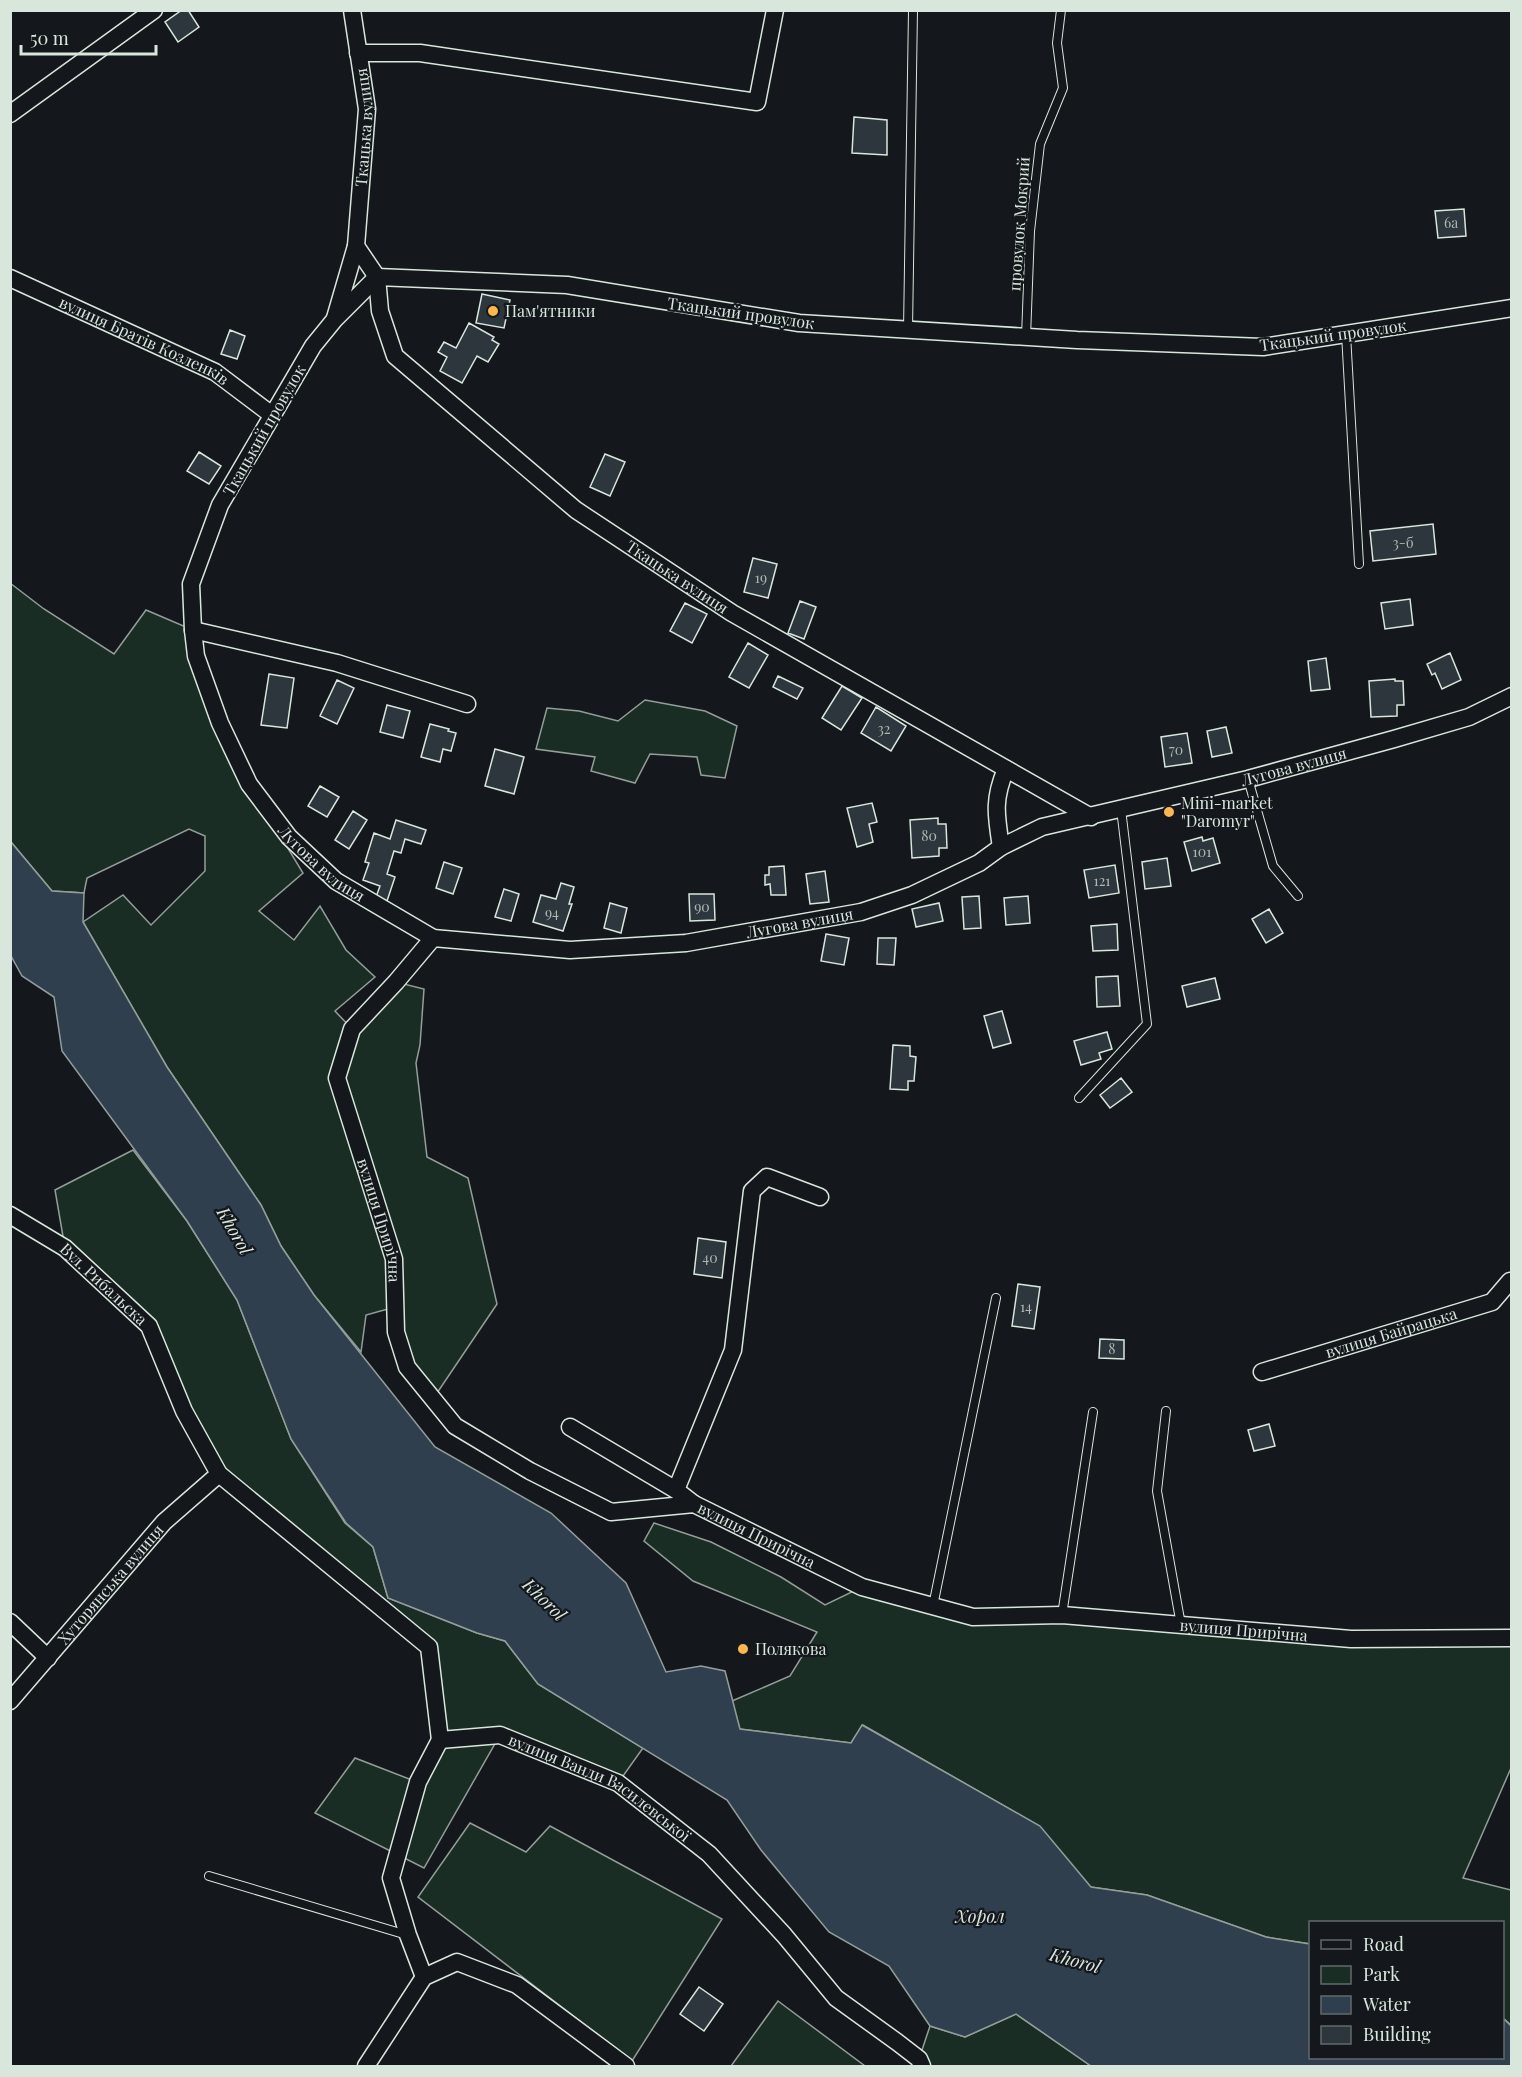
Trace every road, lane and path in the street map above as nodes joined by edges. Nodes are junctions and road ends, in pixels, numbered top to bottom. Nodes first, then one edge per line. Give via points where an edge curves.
1 (154, 10) edge
2 (352, 10) edge
3 (775, 10) edge
4 (913, 10) edge
5 (1061, 10) edge
6 (358, 53) junction
7 (10, 114) edge
8 (356, 246) junction
9 (377, 277) junction
10 (10, 278) edge
11 (1512, 308) edge
12 (335, 319) junction
13 (908, 330) junction
14 (1346, 334) junction
15 (1026, 337) junction
16 (272, 415) junction
17 (1359, 564) dead end
18 (193, 630) junction
19 (196, 656) joint
20 (1512, 696) edge
21 (467, 704) dead end
22 (1006, 769) junction
23 (1248, 779) junction
24 (1121, 809) junction
25 (1091, 817) junction
26 (1001, 847) junction
27 (1298, 896) dead end
28 (432, 938) junction
29 (1078, 1098) dead end
30 (820, 1197) dead end
31 (10, 1215) edge
32 (1511, 1281) edge
33 (996, 1298) dead end
34 (1262, 1372) dead end
35 (1166, 1410) dead end
36 (1094, 1412) dead end
37 (570, 1427) dead end
38 (219, 1474) junction
39 (676, 1490) junction
40 (694, 1504) junction
41 (933, 1606) junction
42 (1062, 1616) junction
43 (10, 1622) edge
44 (1181, 1625) junction
45 (1512, 1638) edge
46 (48, 1658) junction
47 (10, 1701) edge
48 (440, 1740) junction
49 (209, 1875) dead end
50 (408, 1935) junction
51 (424, 1977) junction
52 (366, 2067) edge
53 (626, 2067) edge
54 (922, 2067) edge

1 - 7 street
2 - 6 street, Ткацька вулиця
3 - 6 street via 757,102 420,53
4 - 13 lane
5 - 15 lane, провулок Мокрий via 1057,43 1063,88 1040,144 1030,231
6 - 8 street, Ткацька вулиця via 367,110
8 - 9 street, Ткацька вулиця
8 - 12 street, Ткацька вулиця
9 - 12 street, Ткацький провулок
9 - 13 street, Ткацький провулок via 567,285 798,323
9 - 22 street, Ткацька вулиця via 380,311 395,356 576,510 732,613
10 - 16 street, вулиця Братів Козленків via 214,372
11 - 14 street, Ткацький провулок
12 - 16 street, Ткацький провулок via 313,346
13 - 15 street, Ткацький провулок
14 - 15 street, Ткацький провулок via 1263,347
14 - 17 lane
16 - 18 street, Ткацький провулок via 220,505 191,584
18 - 19 street, Ткацький провулок
18 - 21 street via 337,663
19 - 28 street, Лугова вулиця via 220,723 249,784 289,837 336,881
20 - 23 street, Лугова вулиця via 1469,717
22 - 25 street, Ткацька вулиця
22 - 26 street via 998,788 996,818
23 - 24 street, Лугова вулиця
23 - 27 lane via 1273,866
24 - 25 street, Лугова вулиця
24 - 29 lane via 1147,1024
25 - 26 street, Лугова вулиця via 1042,827
26 - 28 street, Лугова вулиця via 970,867 912,894 861,912 686,943 570,950
28 - 40 street, вулиця Прирічна via 352,1029 337,1078 394,1259 396,1332 407,1367 455,1426 530,1471 611,1512
30 - 39 street via 767,1177 752,1191 733,1350
31 - 38 street, Вул. Рибальска via 65,1248 149,1326 184,1411
32 - 34 street, вулиця Байрацька via 1492,1302
33 - 41 lane
35 - 44 lane via 1157,1491
36 - 42 lane
37 - 39 street
38 - 46 street, Хуторянська вулиця via 164,1522
38 - 48 street via 429,1647
39 - 40 street
40 - 41 street, вулиця Прирічна via 862,1587
41 - 42 street, вулиця Прирічна via 973,1617
42 - 44 street, вулиця Прирічна
43 - 46 street
44 - 45 street, вулиця Прирічна via 1351,1639
46 - 47 street, Хуторянська вулиця
48 - 50 street via 418,1782 391,1878
48 - 54 street, вулиця Ванди Василевської via 500,1735 618,1783 709,1854 836,1998 919,2059
49 - 50 lane
50 - 51 street
51 - 52 street
51 - 53 street via 457,1962 517,1984

